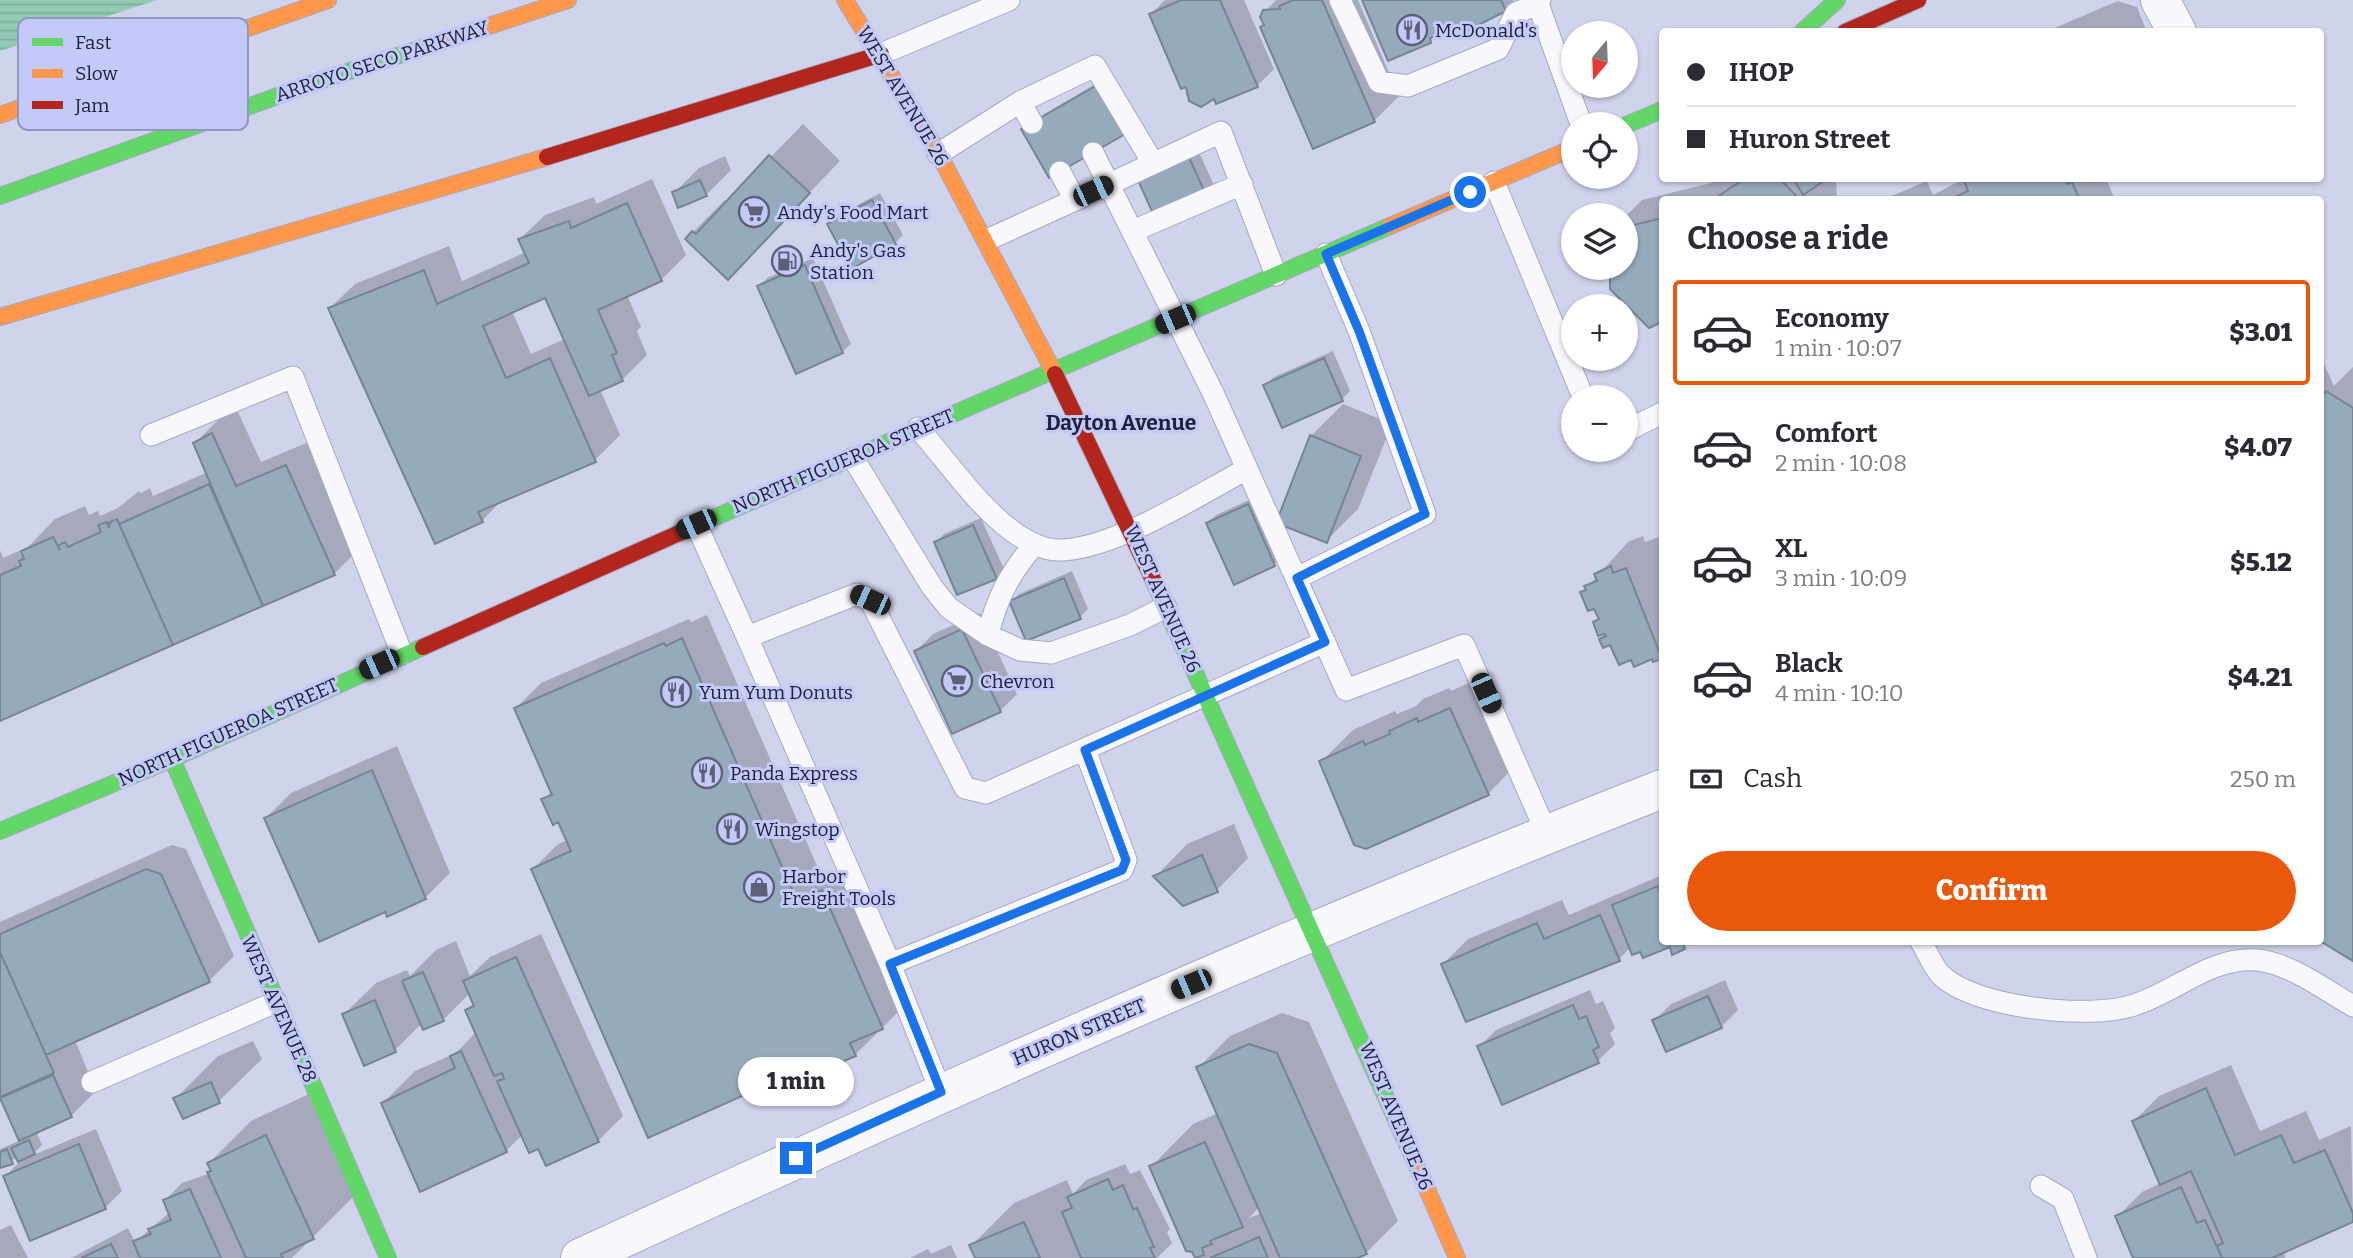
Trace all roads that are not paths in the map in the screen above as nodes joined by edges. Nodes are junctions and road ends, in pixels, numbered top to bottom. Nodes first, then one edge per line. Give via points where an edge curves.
1 (328, 0) edge
2 (568, 0) edge
3 (845, 0) edge
4 (1009, 0) edge
5 (1340, 0) edge
6 (1837, 0) edge
7 (1918, 0) edge
8 (2160, 0) edge
9 (1539, 2) edge
10 (248, 28) edge
11 (1806, 28) edge
12 (1854, 28) edge
13 (2175, 28) edge
14 (881, 54) junction
15 (1020, 102) junction
16 (248, 107) edge
17 (18, 110) edge
18 (1659, 111) edge
19 (1577, 112) edge
20 (0, 116) edge
21 (1638, 120) edge
22 (1032, 123) dead end
23 (183, 130) edge
24 (1093, 153) dead end
25 (1561, 153) edge
26 (938, 154) junction
27 (1153, 163) junction
28 (1060, 172) dead end
29 (1494, 182) junction
30 (1110, 183) junction
31 (1241, 184) junction
32 (0, 196) edge
33 (1075, 200) junction
34 (1133, 232) junction
35 (987, 240) junction
36 (1326, 254) junction
37 (1276, 275) junction
38 (0, 317) edge
39 (1175, 319) junction
40 (1055, 370) junction
41 (1578, 385) edge
42 (1659, 414) edge
43 (1638, 425) edge
44 (918, 428) junction
45 (151, 435) dead end
46 (853, 458) junction
47 (1247, 469) junction
48 (696, 524) junction
49 (1132, 529) junction
50 (1034, 545) junction
51 (1297, 578) junction
52 (1166, 607) junction
53 (988, 635) junction
54 (747, 637) junction
55 (1325, 642) junction
56 (402, 654) junction
57 (1207, 696) junction
58 (1085, 750) junction
59 (172, 759) junction
60 (1659, 790) edge
61 (0, 831) edge
62 (1547, 834) junction
63 (1315, 931) junction
64 (1923, 945) edge
65 (890, 964) junction
66 (276, 1002) junction
67 (2353, 1006) edge
68 (92, 1082) dead end
69 (941, 1092) junction
70 (2041, 1186) dead end
71 (388, 1258) edge
72 (580, 1258) edge
73 (1457, 1258) edge
74 (2086, 1258) edge

1 - 10 main road
2 - 16 main road, ARROYO SECO PARKWAY
3 - 14 main road, WEST AVENUE 26
4 - 14 lane
5 - 9 lane via 1379,82 1408,86 1498,49 1516,13
6 - 11 main road
7 - 12 main road
8 - 13 street
9 - 19 lane
14 - 26 main road, WEST AVENUE 26
14 - 38 main road
15 - 22 lane
15 - 26 lane
15 - 27 lane via 1059,95 1095,66
17 - 20 main road
18 - 21 main road
23 - 32 main road, ARROYO SECO PARKWAY
24 - 30 lane
25 - 29 main road, NORTH FIGUEROA STREET
26 - 35 main road, WEST AVENUE 26
27 - 30 lane
27 - 31 lane via 1222,132
28 - 33 lane
29 - 36 main road, NORTH FIGUEROA STREET
29 - 41 lane
30 - 33 lane
30 - 34 lane
31 - 34 lane
31 - 37 lane
33 - 35 lane
34 - 39 lane
35 - 40 main road, WEST AVENUE 26
36 - 37 main road, NORTH FIGUEROA STREET
36 - 51 lane via 1425,514
37 - 39 main road, NORTH FIGUEROA STREET
39 - 40 main road, NORTH FIGUEROA STREET
39 - 47 lane
40 - 44 main road, NORTH FIGUEROA STREET
40 - 49 main road, WEST AVENUE 26
42 - 43 lane
44 - 46 main road, NORTH FIGUEROA STREET
44 - 50 lane via 1003,522
45 - 56 lane via 293,377
46 - 48 main road, NORTH FIGUEROA STREET
46 - 53 lane via 932,587 949,608
47 - 49 lane
47 - 51 lane
48 - 54 lane
48 - 56 main road, NORTH FIGUEROA STREET
49 - 50 lane via 1091,546 1060,550
49 - 52 main road, WEST AVENUE 26
50 - 53 lane via 1012,570 995,605
51 - 55 lane
52 - 53 lane via 1051,653 1020,650
52 - 57 main road, WEST AVENUE 26
54 - 58 lane via 857,594 870,600 965,788 986,793
54 - 65 lane
55 - 57 lane
55 - 62 lane via 1346,690 1464,645
56 - 59 main road, NORTH FIGUEROA STREET
57 - 58 lane
57 - 63 main road, WEST AVENUE 26
58 - 65 lane via 1126,860 1122,870
59 - 61 main road, NORTH FIGUEROA STREET
59 - 66 main road, WEST AVENUE 28
60 - 62 street, HURON STREET
62 - 63 street, HURON STREET
63 - 69 street, HURON STREET
63 - 73 main road, WEST AVENUE 26
64 - 67 lane via 1941,974 1981,998 2071,1012 2133,1006 2223,962 2259,960 2301,975
65 - 69 lane
66 - 68 lane
66 - 71 main road, WEST AVENUE 28
69 - 72 street, HURON STREET
70 - 74 lane via 2063,1199

